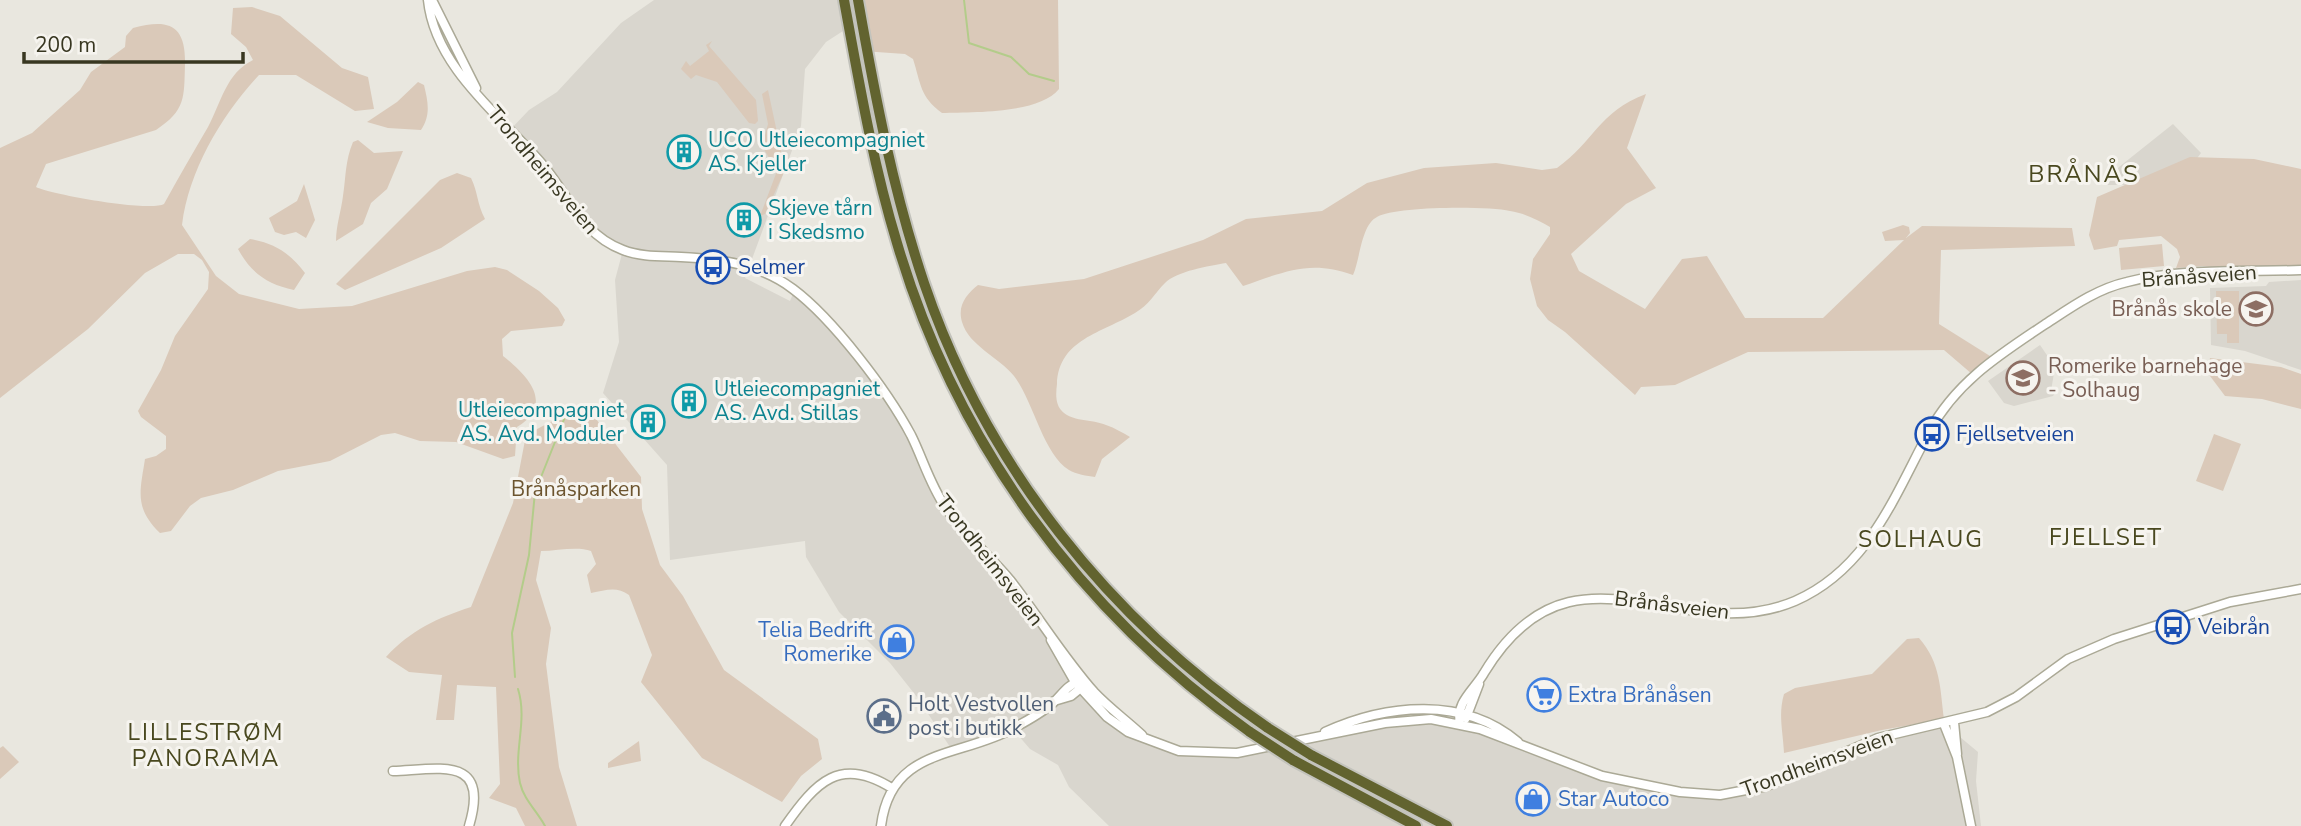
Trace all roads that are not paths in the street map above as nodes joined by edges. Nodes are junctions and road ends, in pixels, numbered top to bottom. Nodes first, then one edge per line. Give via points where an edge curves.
1 (430, 0) edge
2 (845, 0) edge
3 (858, 0) edge
4 (2301, 270) edge
5 (2301, 589) edge
6 (1479, 682) junction
7 (1080, 684) junction
8 (1459, 713) junction
9 (1468, 715) junction
10 (1954, 722) junction
11 (1460, 723) junction
12 (1944, 724) junction
13 (1318, 735) junction
14 (1520, 744) junction
15 (1956, 757) junction
16 (393, 771) dead end
17 (894, 789) junction
18 (468, 826) edge
19 (785, 826) edge
20 (881, 826) edge
21 (1416, 826) edge
22 (1447, 826) edge
23 (1971, 826) edge

1 - 7 main road, Trondheimsveien via 448,52 549,173 579,217 603,240 639,254 748,266 778,279 806,300 890,400 947,510 1008,579
2 - 21 highway, bridge via 897,244 954,392 1013,493 1070,569 1156,658 1293,760
3 - 22 highway, bridge via 909,237 942,331 992,434 1045,516 1093,576 1181,662 1311,755
4 - 6 main road, Brånåsveien via 2151,278 2102,290 2001,354 1961,387 1931,429 1874,535 1816,590 1777,607 1737,614 1616,598 1571,601 1539,614 1514,632
5 - 10 main road, Trondheimsveien via 2230,602 2098,645 2068,659 2009,701
6 - 8 main road, Brånåsveien
6 - 9 main road, Brånåsveien
7 - 13 main road, Trondheimsveien via 1117,725 1179,751 1217,755
7 - 17 main road via 1001,735 924,760
8 - 9 main road, Trondheimsveien
8 - 11 main road
8 - 13 main road, Trondheimsveien via 1395,711
9 - 11 main road, Brånåsveien
9 - 14 main road, Trondheimsveien
10 - 12 main road, Trondheimsveien
10 - 15 main road
11 - 13 main road, Trondheimsveien via 1406,720
11 - 14 main road, Trondheimsveien
12 - 14 main road, Trondheimsveien via 1878,738 1767,786 1728,795 1623,782 1572,767
12 - 15 main road
15 - 23 main road
16 - 18 main road via 454,769 466,775 476,794
17 - 19 main road via 862,774 829,778 812,790
17 - 20 main road

